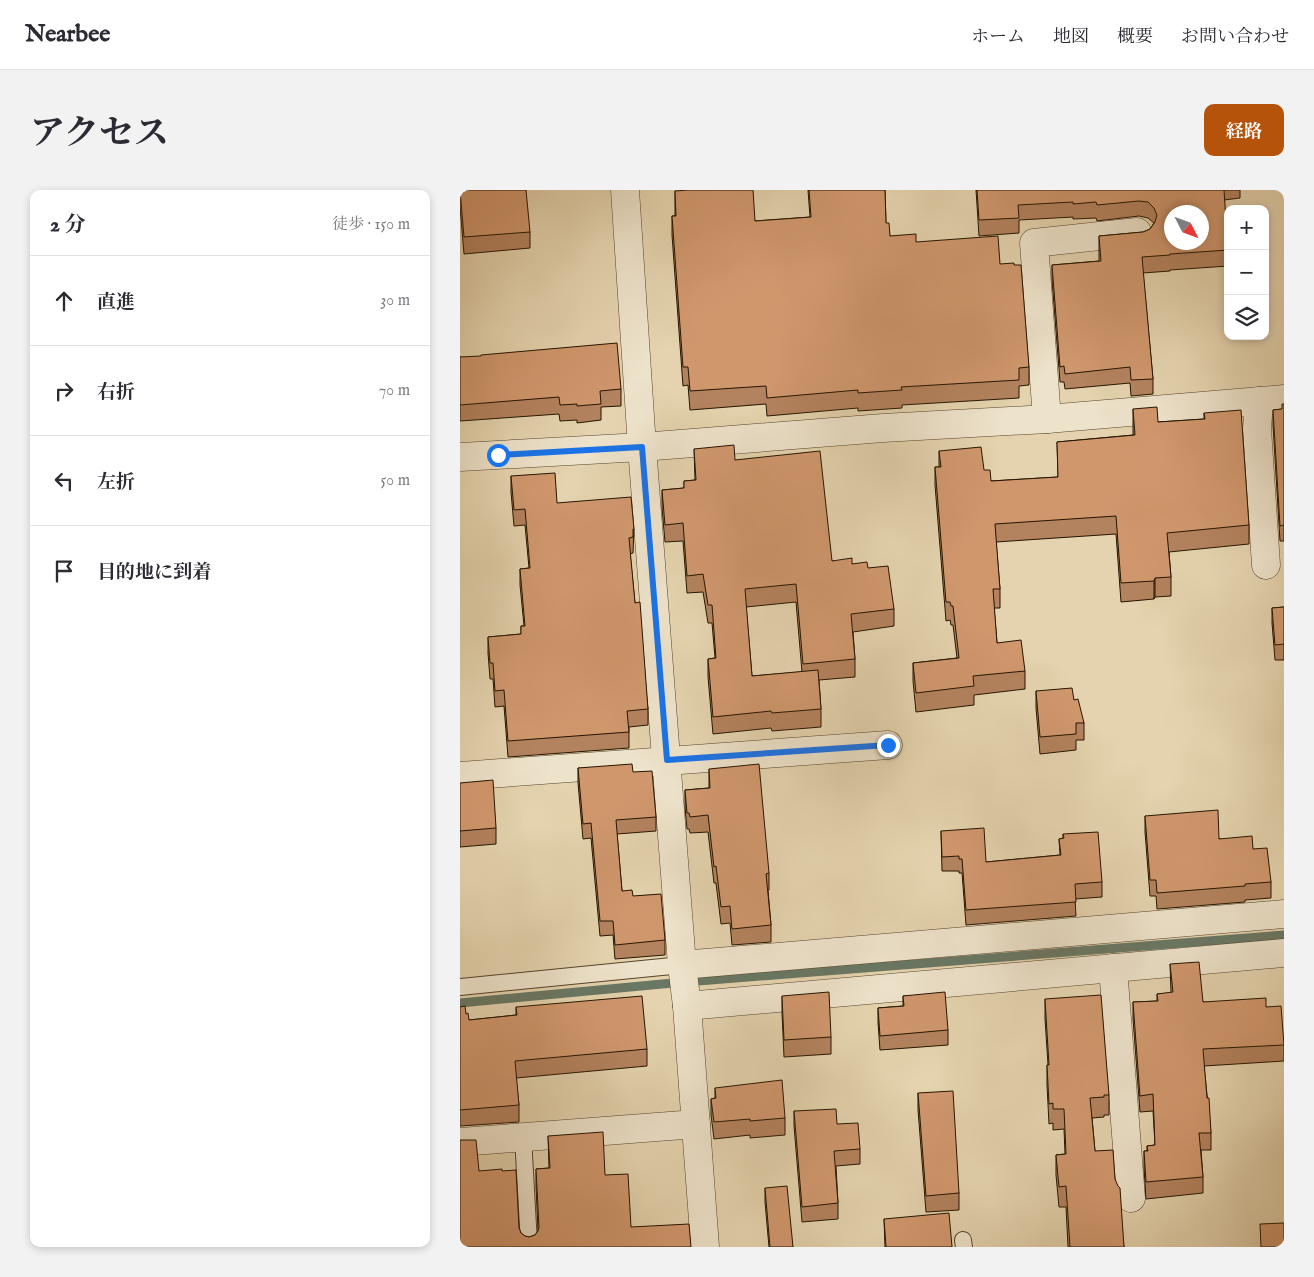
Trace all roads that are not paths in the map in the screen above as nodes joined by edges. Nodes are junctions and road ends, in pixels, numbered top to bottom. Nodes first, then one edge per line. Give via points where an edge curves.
1 (625, 190) edge
2 (1141, 232) edge
3 (1271, 400) edge
4 (1047, 419) junction
5 (642, 447) junction
6 (460, 458) edge
7 (1266, 565) dead end
8 (888, 745) dead end
9 (667, 760) junction
10 (460, 776) edge
11 (1284, 914) edge
12 (1284, 953) edge
13 (1113, 968) junction
14 (684, 985) junction
15 (460, 987) edge
16 (696, 1124) junction
17 (523, 1137) junction
18 (460, 1142) edge
19 (1131, 1198) dead end
20 (529, 1244) edge
21 (705, 1247) edge

1 - 5 street
2 - 4 street via 1034,243
3 - 4 street
3 - 7 street via 1257,429
4 - 5 street
5 - 6 street
5 - 9 street
8 - 9 street
9 - 10 street
9 - 14 street
11 - 14 street
12 - 13 street
13 - 14 street
13 - 19 street
14 - 15 lane
14 - 16 street
16 - 17 street
16 - 21 street
17 - 18 street
17 - 20 lane

